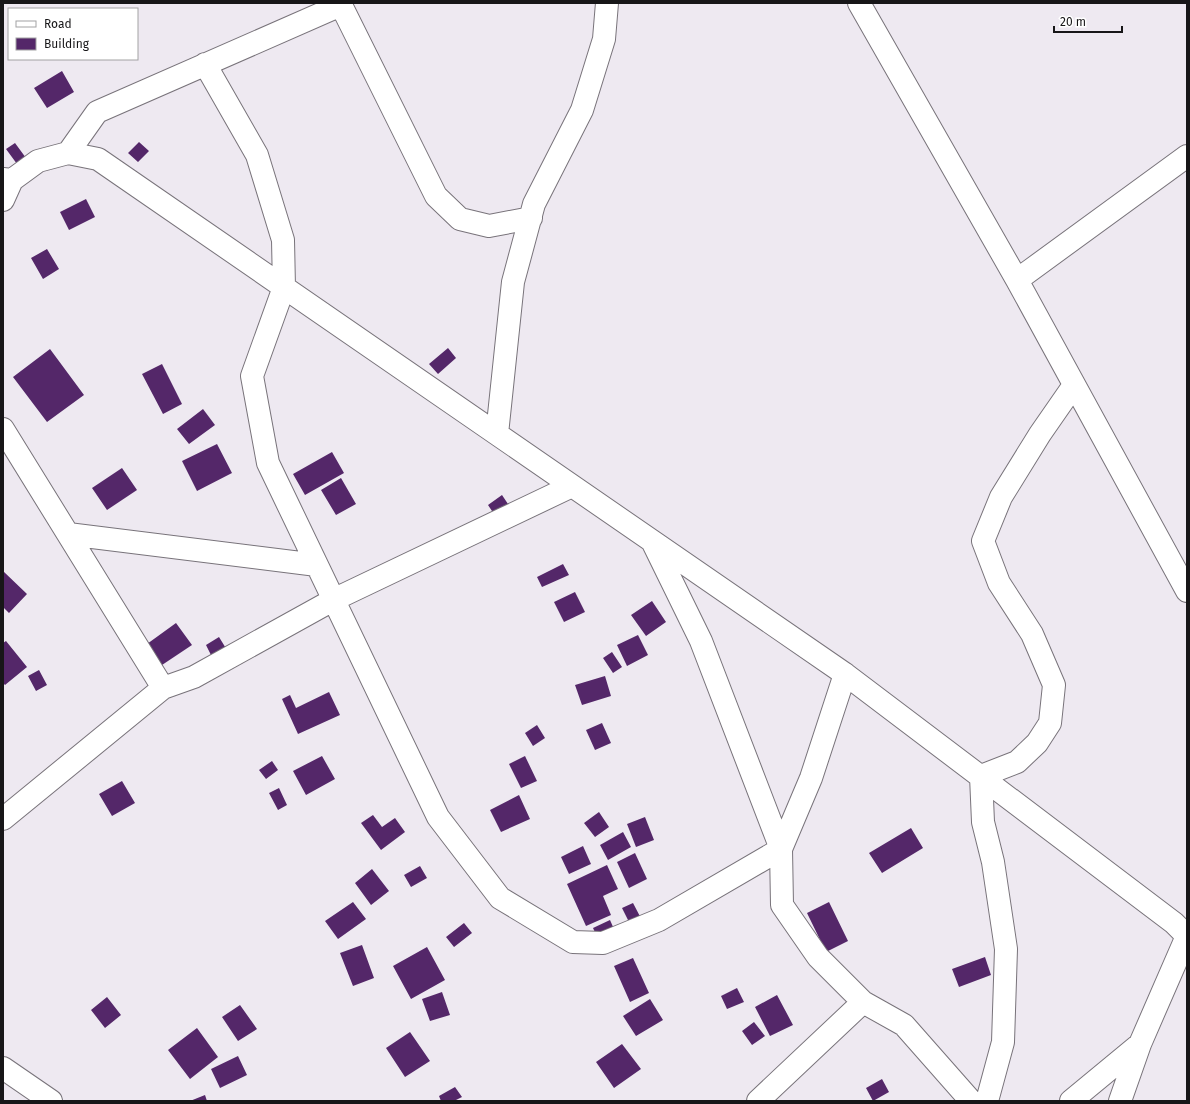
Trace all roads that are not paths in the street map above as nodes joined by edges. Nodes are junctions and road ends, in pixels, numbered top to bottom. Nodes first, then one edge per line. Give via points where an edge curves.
1 (607, 3) edge
2 (859, 3) edge
3 (340, 4) edge
4 (205, 64) junction
5 (68, 153) junction
6 (1186, 158) edge
7 (7, 180) edge
8 (3, 200) edge
9 (531, 218) junction
10 (1017, 280) junction
11 (284, 288) junction
12 (1074, 385) junction
13 (3, 429) edge
14 (497, 434) junction
15 (572, 486) junction
16 (68, 534) junction
17 (652, 541) junction
18 (317, 565) junction
19 (1187, 591) edge
20 (333, 600) junction
21 (845, 674) junction
22 (164, 688) junction
23 (981, 776) junction
24 (3, 819) edge
25 (781, 849) junction
26 (1187, 936) edge
27 (863, 1002) junction
28 (1140, 1044) junction
29 (3, 1068) edge
30 (51, 1101) edge
31 (758, 1101) edge
32 (971, 1101) edge
33 (987, 1101) edge
34 (1071, 1101) edge
35 (1120, 1101) edge

1 - 9 street via 604,39 582,110 534,204
2 - 10 street
3 - 4 street
3 - 9 street via 436,196 460,220 489,226
4 - 5 street via 97,112
4 - 11 street via 257,155 283,240
5 - 7 street via 38,161
5 - 11 street via 98,160
6 - 10 street
7 - 8 street
9 - 14 street via 513,282
10 - 12 street
11 - 14 street
11 - 18 street via 252,376 268,463
12 - 19 street
12 - 23 street via 1001,497 983,541 998,583 1032,634 1054,685 1050,724 1038,743 1017,762
13 - 16 street
14 - 15 street
15 - 17 street
15 - 20 street
16 - 18 street
16 - 22 street
17 - 21 street
17 - 25 street via 701,641
18 - 20 street
20 - 22 street via 194,677
20 - 25 street via 438,817 500,898 573,942 603,943 660,920
21 - 23 street
21 - 25 street via 811,778
22 - 24 street
23 - 26 street via 1174,923
23 - 33 street via 983,822 993,862 1006,949 1003,1042
25 - 27 street via 782,905 818,957
26 - 28 street
27 - 31 street
27 - 32 street via 904,1025
28 - 34 street
28 - 35 street
29 - 30 street

